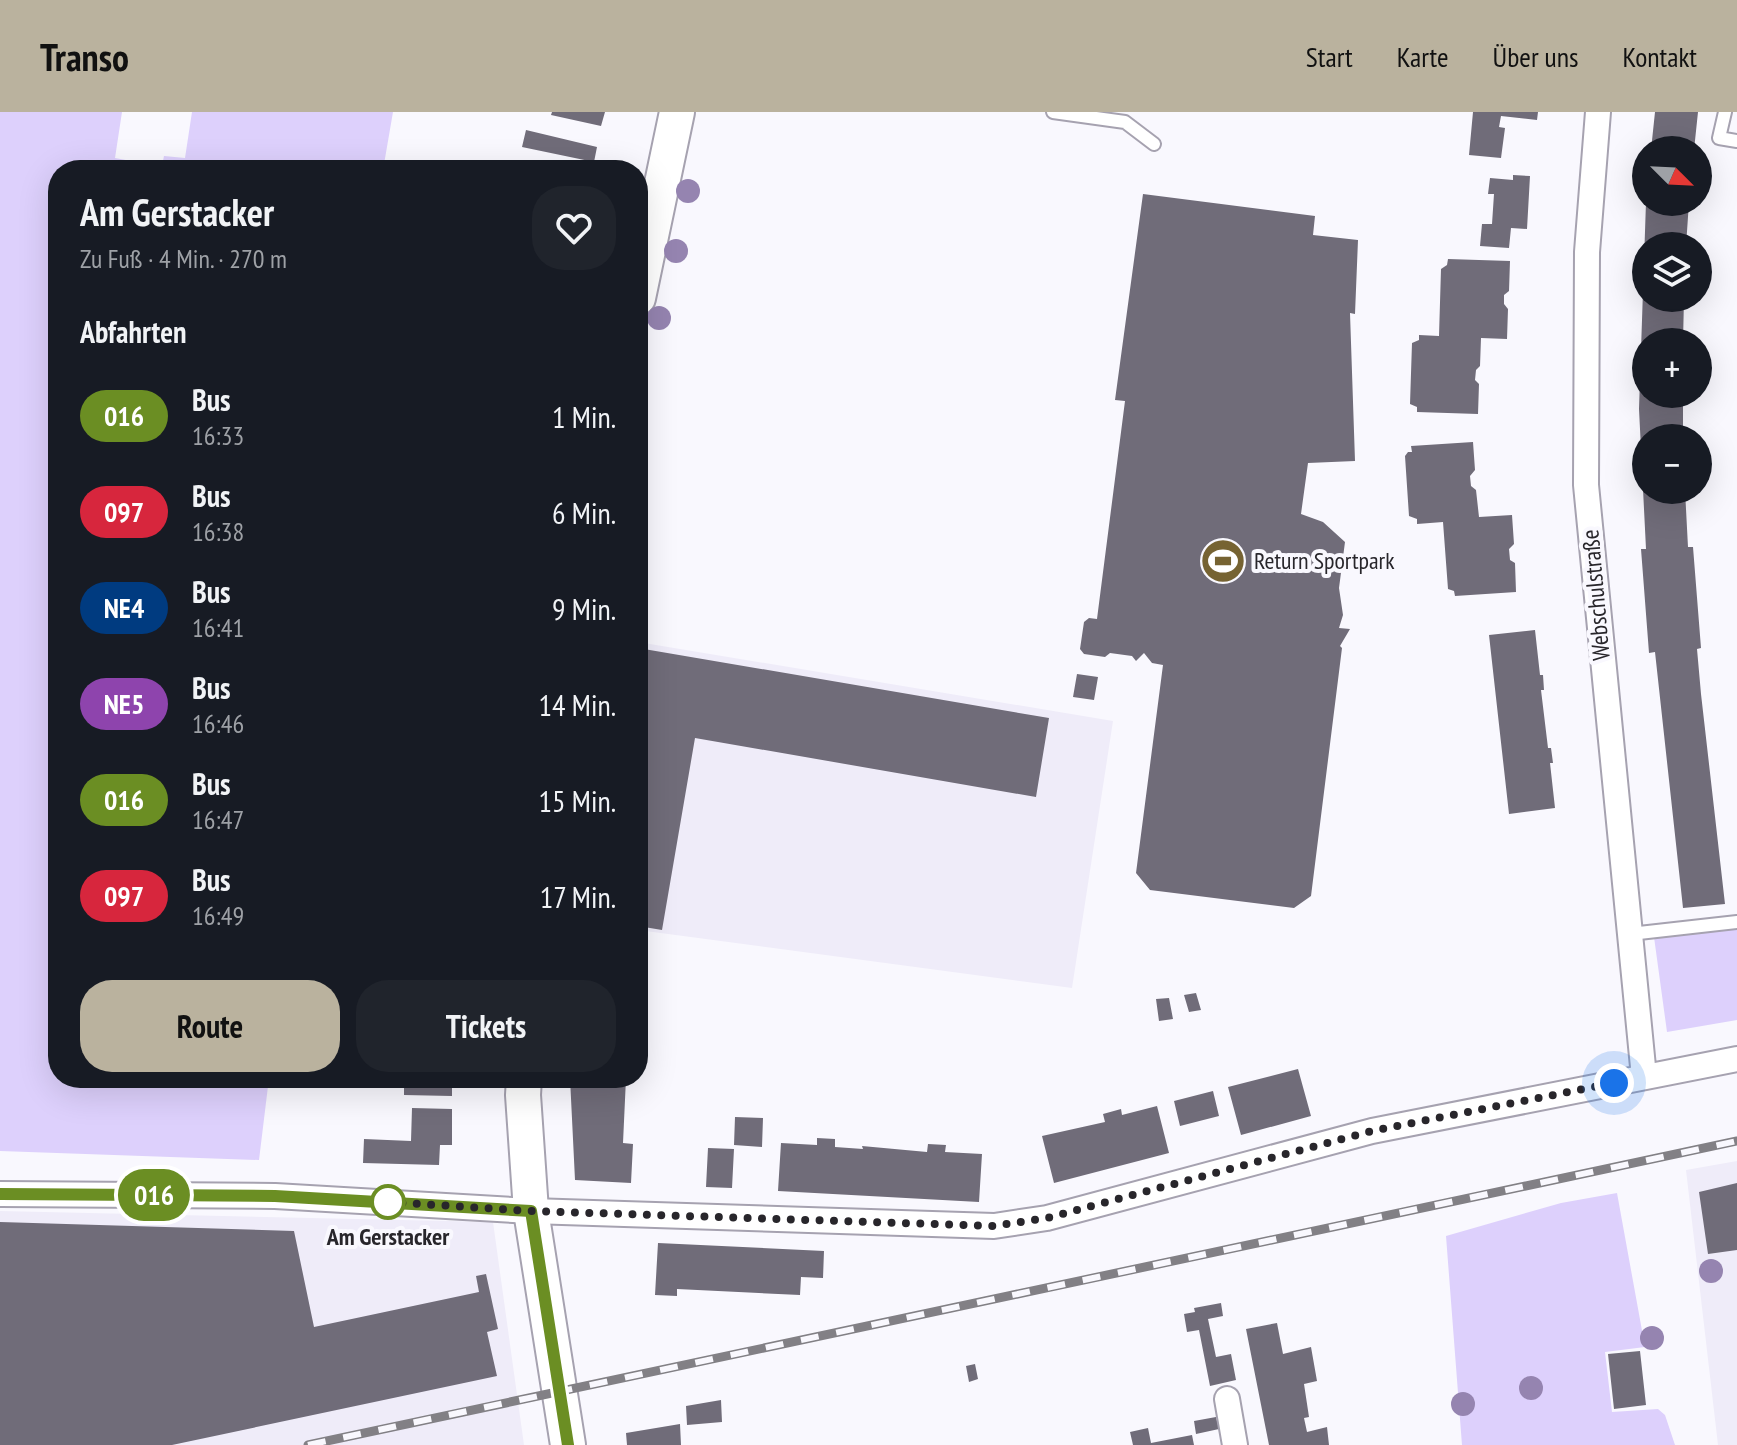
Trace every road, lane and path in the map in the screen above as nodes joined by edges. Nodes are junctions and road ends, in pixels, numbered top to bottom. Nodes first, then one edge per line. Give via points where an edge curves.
1 (677, 112) edge
2 (1053, 112) edge
3 (1598, 112) edge
4 (1725, 112) edge
5 (1737, 141) edge
6 (1154, 144) dead end
7 (648, 250) edge
8 (1737, 922) edge
9 (1630, 934) junction
10 (1737, 1059) edge
11 (1644, 1077) junction
12 (523, 1088) edge
13 (0, 1194) edge
14 (531, 1211) junction
15 (1227, 1399) dead end
16 (568, 1445) edge
17 (1235, 1445) edge

1 - 7 main road
2 - 6 lane via 1125,122
3 - 9 street, Webschulstraße via 1587,252 1586,485
4 - 5 lane via 1719,138
8 - 9 lane
9 - 11 street, Webschulstraße
10 - 11 street
11 - 14 street via 1372,1131 1047,1218 994,1226
12 - 14 main road
13 - 14 street via 275,1196
14 - 16 main road
15 - 17 street

